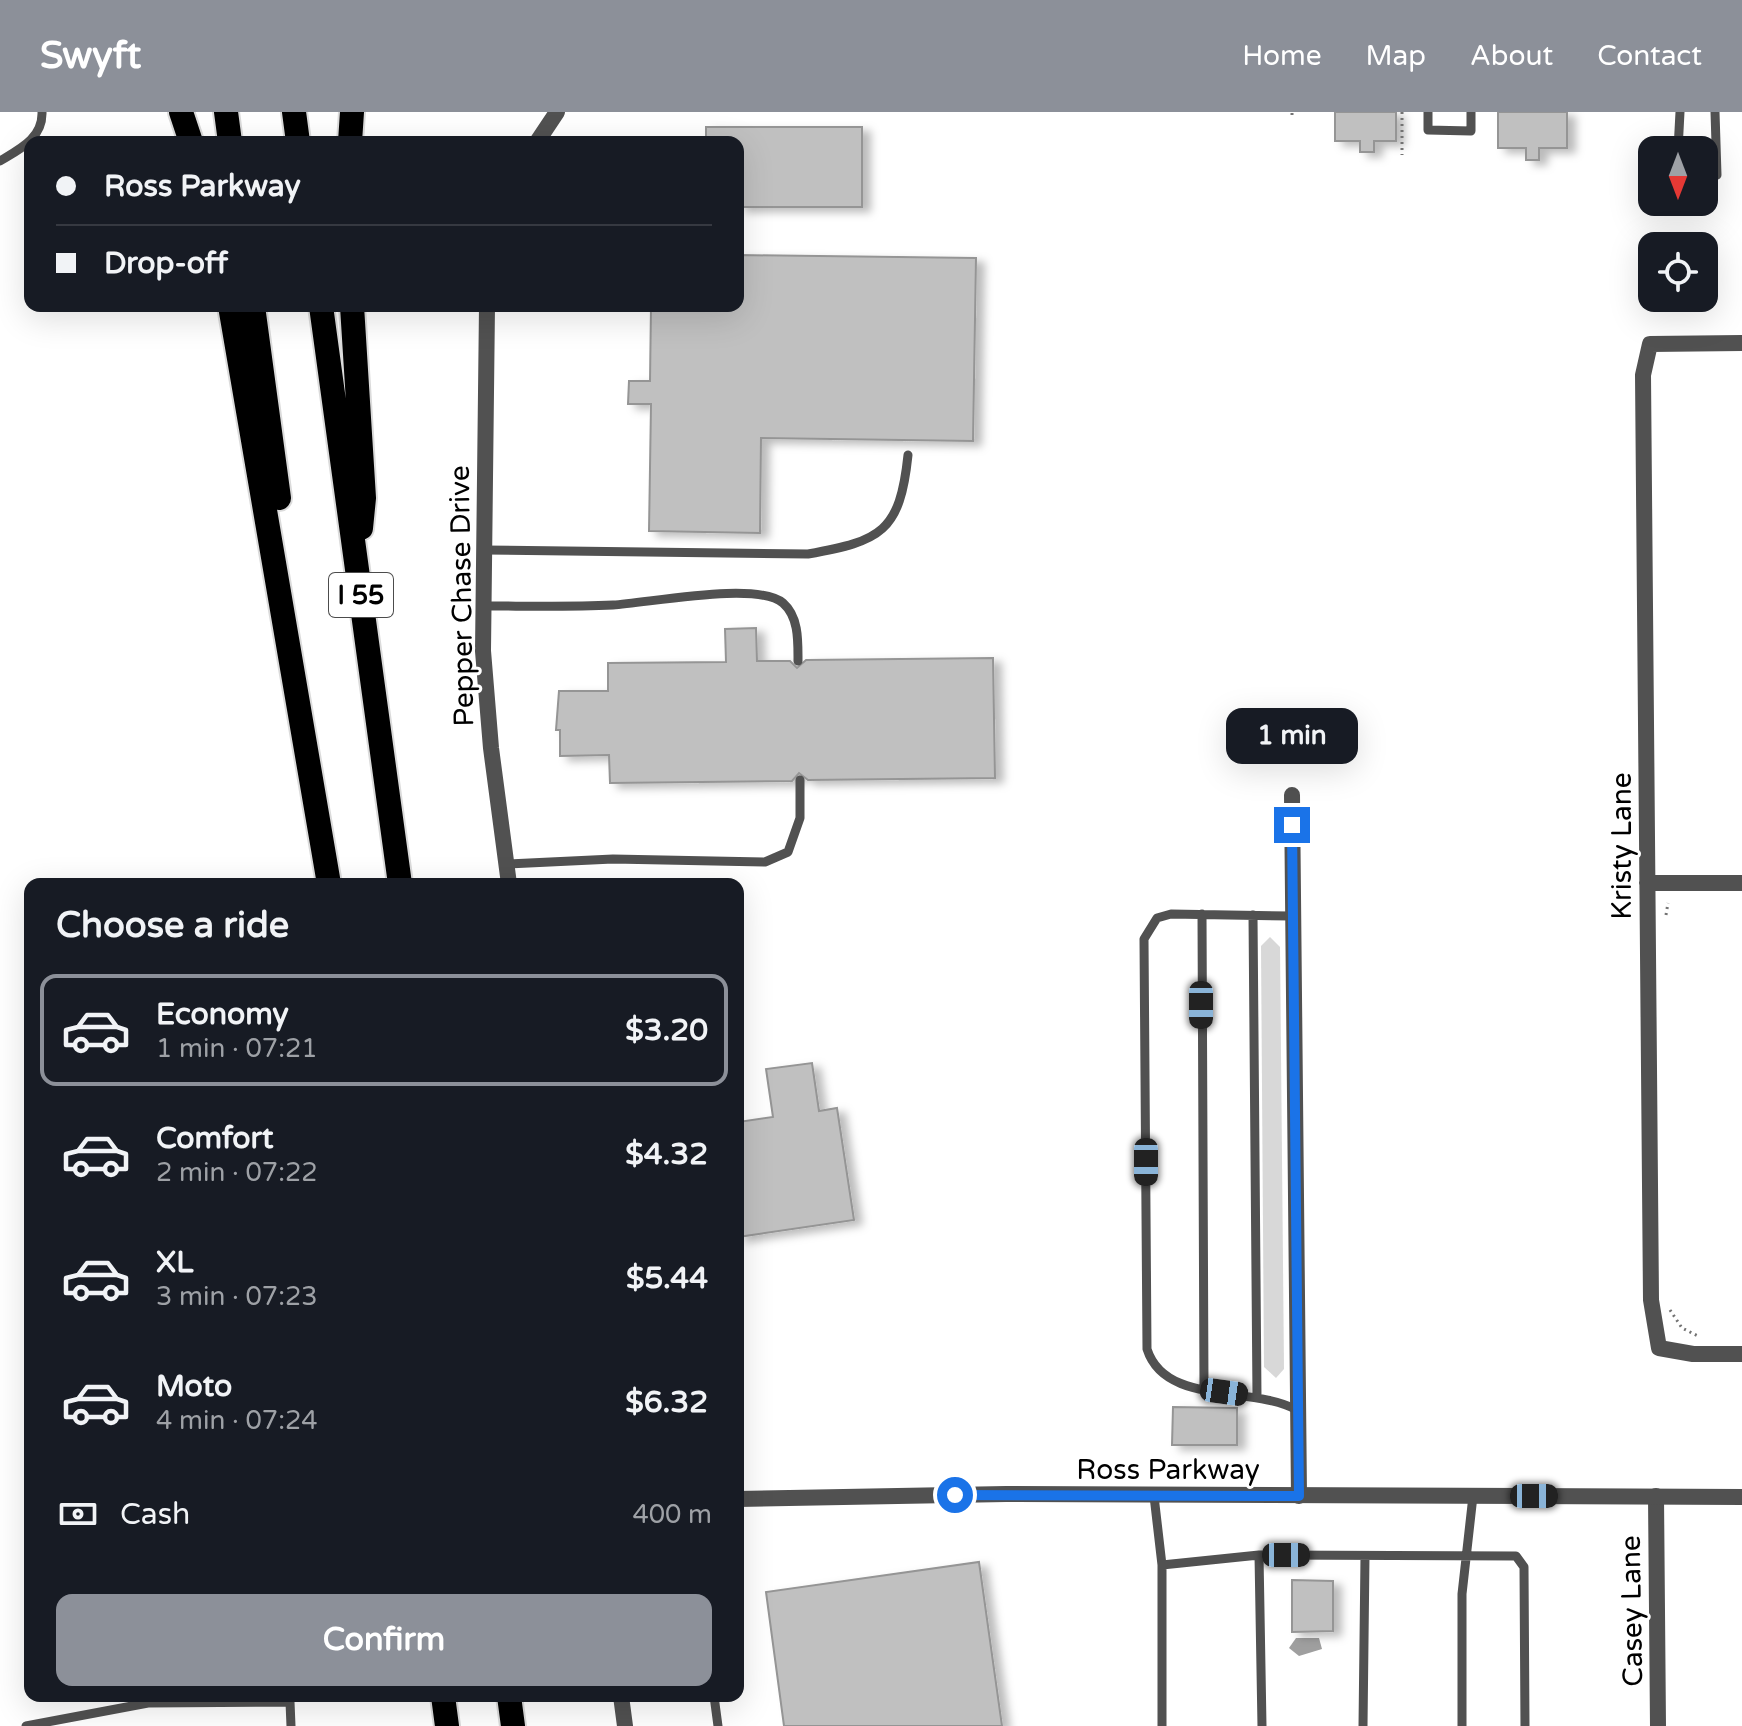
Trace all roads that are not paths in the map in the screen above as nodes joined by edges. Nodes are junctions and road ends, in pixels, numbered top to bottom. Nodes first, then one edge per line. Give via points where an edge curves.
1 (42, 112) edge
2 (181, 112) edge
3 (226, 112) edge
4 (294, 112) edge
5 (352, 112) edge
6 (557, 112) edge
7 (1428, 112) edge
8 (1471, 112) edge
9 (1680, 112) edge
10 (1715, 112) edge
11 (36, 136) edge
12 (189, 136) edge
13 (229, 136) edge
14 (297, 136) edge
15 (350, 136) edge
16 (541, 136) edge
17 (1679, 136) edge
18 (1716, 136) edge
19 (24, 145) edge
20 (0, 161) edge
21 (231, 312) edge
22 (254, 312) edge
23 (322, 312) edge
24 (352, 312) edge
25 (487, 312) edge
26 (1742, 343) edge
27 (908, 455) dead end
28 (484, 550) junction
29 (358, 571) junction
30 (483, 606) junction
31 (798, 661) dead end
32 (800, 780) dead end
33 (1292, 795) dead end
34 (507, 864) junction
35 (329, 878) edge
36 (329, 878) edge
37 (399, 878) edge
38 (508, 878) edge
39 (1647, 883) junction
40 (1742, 883) edge
41 (1202, 914) junction
42 (1253, 915) junction
43 (1291, 916) junction
44 (1742, 1354) edge
45 (1204, 1389) junction
46 (1257, 1397) junction
47 (1297, 1410) junction
48 (1154, 1496) junction
49 (1299, 1496) junction
50 (1473, 1496) junction
51 (1656, 1496) junction
52 (1742, 1497) edge
53 (744, 1499) edge
54 (1467, 1554) junction
55 (1259, 1555) junction
56 (1365, 1556) junction
57 (1162, 1565) junction
58 (444, 1702) edge
59 (510, 1702) edge
60 (622, 1702) edge
61 (715, 1702) edge
62 (43, 1724) edge
63 (26, 1726) edge
64 (291, 1726) edge
65 (447, 1726) edge
66 (513, 1726) edge
67 (625, 1726) edge
68 (718, 1726) edge
69 (1162, 1726) edge
70 (1262, 1726) edge
71 (1363, 1726) edge
72 (1462, 1726) edge
73 (1525, 1726) edge
74 (1658, 1726) edge

1 - 11 lane via 43,126
2 - 12 highway
3 - 13 highway
4 - 14 highway
5 - 15 highway
6 - 16 street
7 - 8 lane via 1428,130 1471,131
9 - 17 lane
10 - 18 lane
19 - 20 lane
21 - 35 highway
22 - 36 highway, I 55
23 - 29 highway, I 55
24 - 29 highway via 364,498
25 - 28 street, Pepper Chase Drive
26 - 39 street, Kristy Lane via 1650,344 1643,375
27 - 28 lane via 899,506 890,522 870,539 842,548 808,554
28 - 30 street, Pepper Chase Drive
29 - 37 highway, I 55
30 - 31 lane via 615,605 723,593 761,595 781,601 793,615
30 - 34 street, Pepper Chase Drive via 487,711
32 - 34 lane via 797,833 788,852 765,862 613,859
33 - 43 street
34 - 38 street, Pepper Chase Drive
39 - 40 street
39 - 44 street, Kristy Lane via 1651,1278 1659,1348
41 - 42 lane
41 - 45 lane
41 - 45 lane via 1157,918 1144,939 1144,960 1147,1349 1164,1378
42 - 43 lane
42 - 46 lane
43 - 47 street
45 - 46 lane
46 - 47 lane
47 - 49 street
48 - 49 street, Ross Parkway
48 - 53 street, Ross Parkway
48 - 57 lane
49 - 50 street, Ross Parkway
50 - 51 street, Ross Parkway
50 - 54 lane
51 - 52 street, Ross Parkway
51 - 74 street, Casey Lane
54 - 56 lane
54 - 72 lane
54 - 73 lane via 1522,1560
55 - 56 lane
55 - 57 lane
55 - 70 lane
56 - 71 lane
57 - 69 lane
58 - 65 highway
59 - 66 highway
60 - 67 street
61 - 68 lane
62 - 63 lane
62 - 64 lane via 148,1703 290,1702

